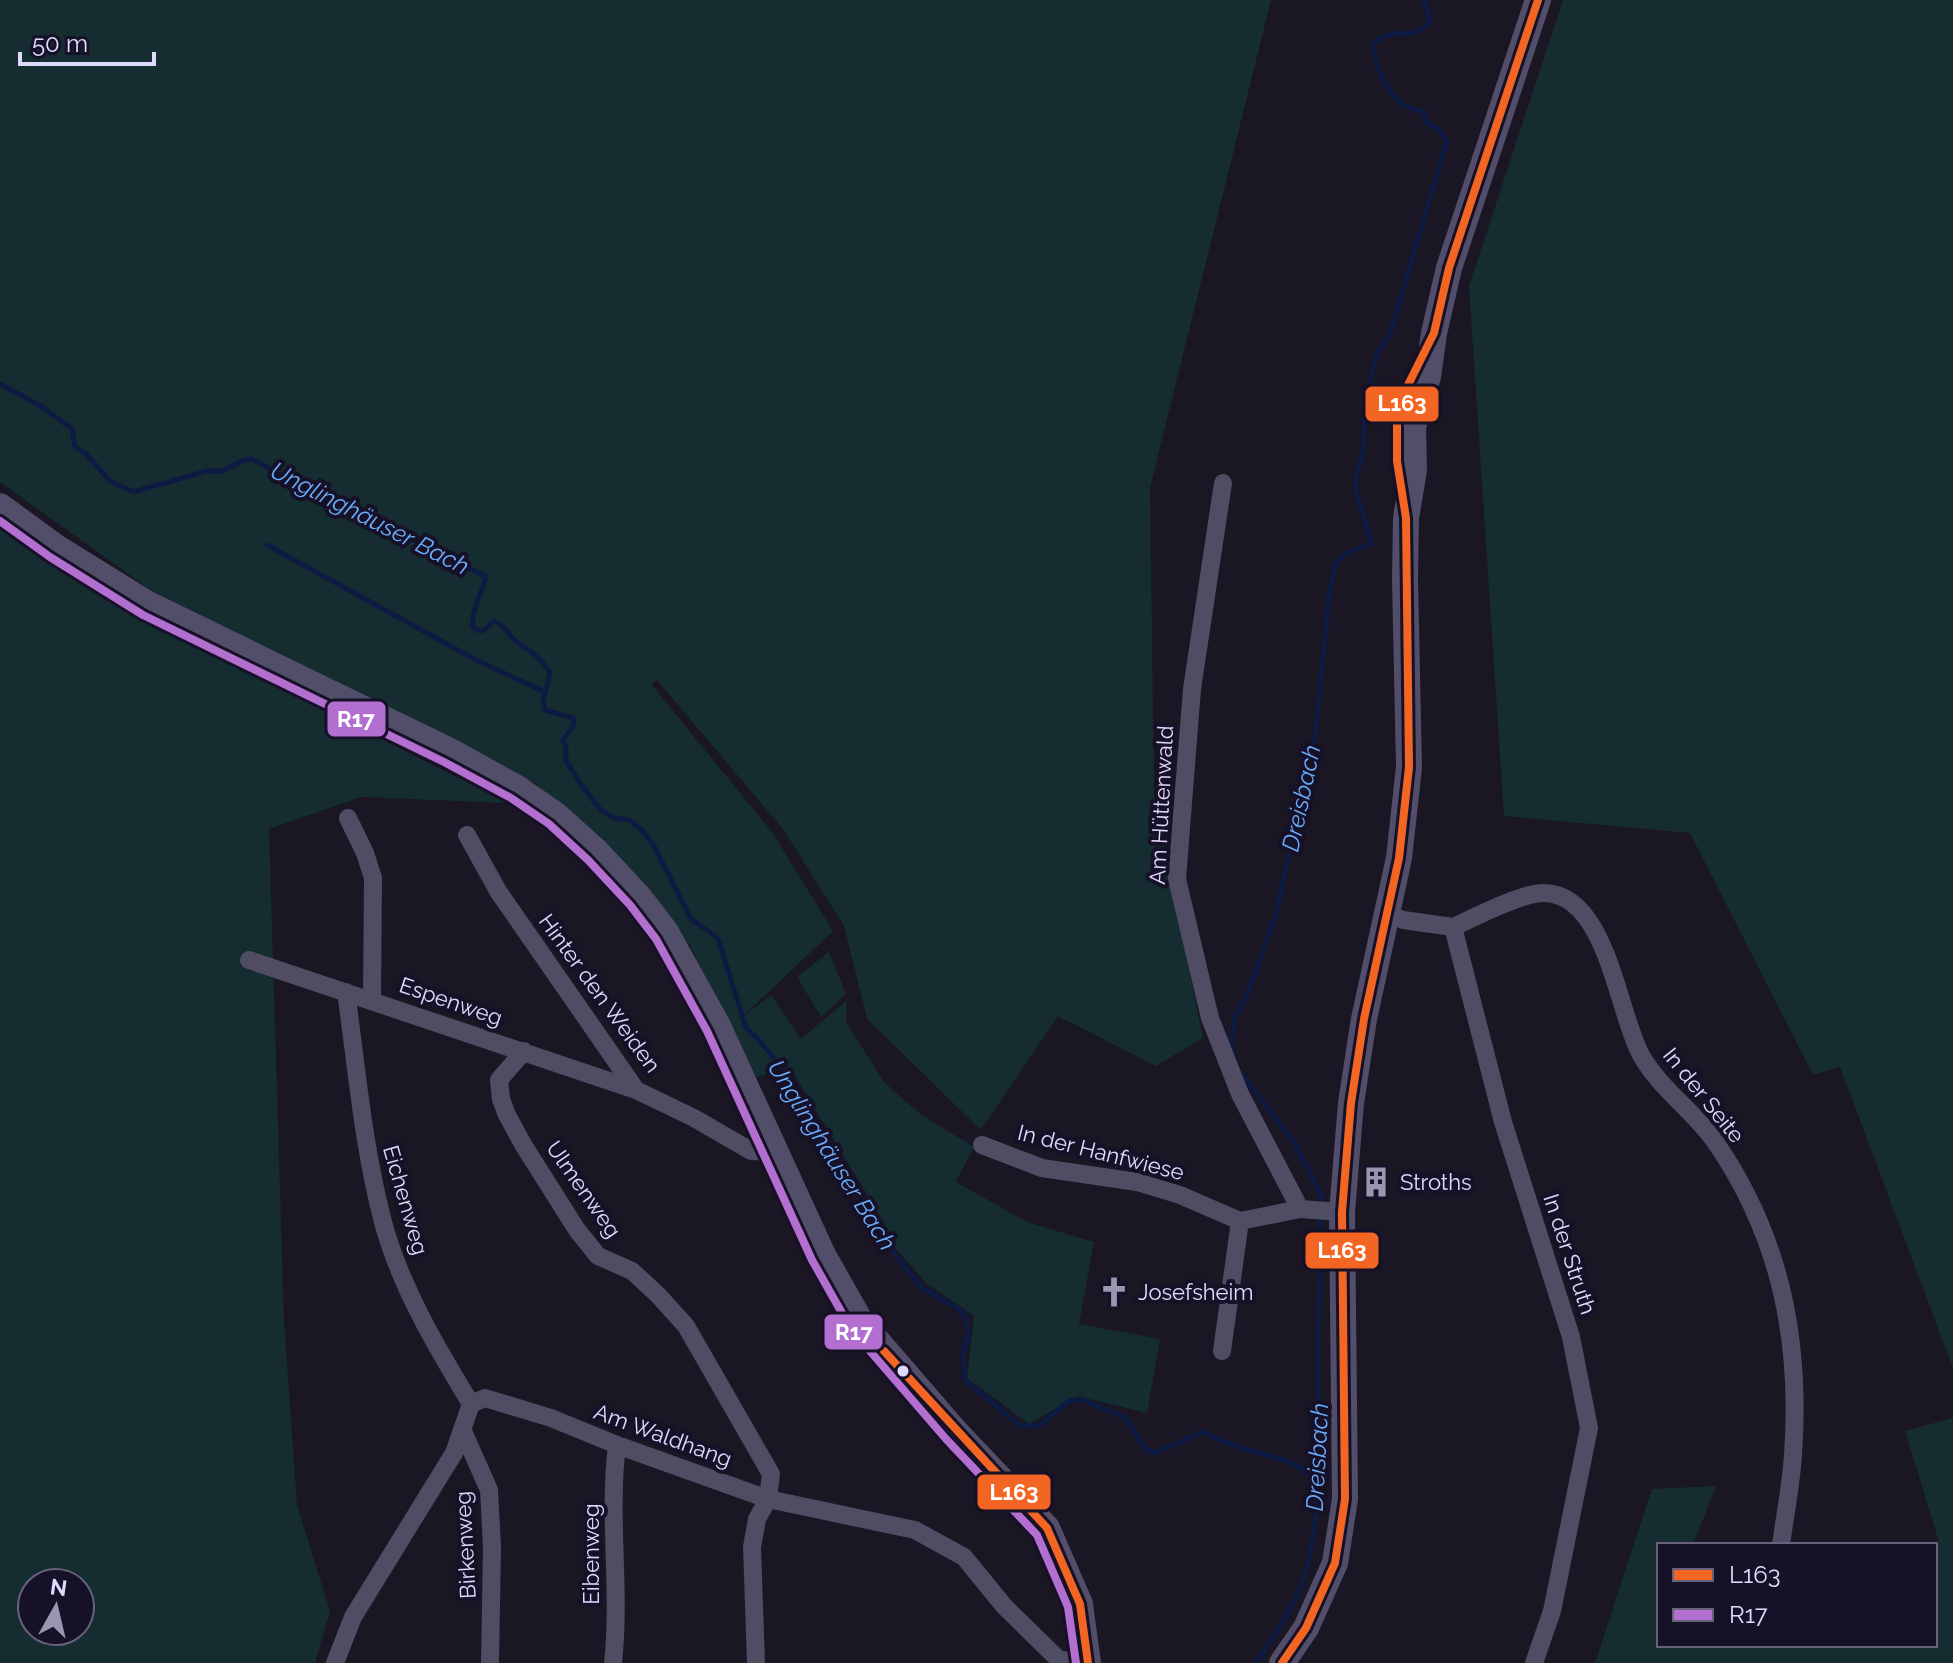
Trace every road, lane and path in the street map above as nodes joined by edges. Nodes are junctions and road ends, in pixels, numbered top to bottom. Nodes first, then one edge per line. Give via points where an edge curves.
1 (1538, 0) edge
2 (1223, 483) dead end
3 (0, 506) edge
4 (348, 818) dead end
5 (467, 835) dead end
6 (1388, 914) junction
7 (1453, 927) junction
8 (249, 960) dead end
9 (346, 992) junction
10 (372, 999) junction
11 (524, 1051) junction
12 (636, 1090) junction
13 (982, 1145) dead end
14 (776, 1152) junction
15 (1321, 1211) junction
16 (1240, 1221) junction
17 (1222, 1351) dead end
18 (471, 1404) junction
19 (462, 1429) junction
20 (617, 1445) junction
21 (768, 1499) junction
22 (1781, 1543) edge
23 (1057, 1661) edge
24 (335, 1663) edge
25 (490, 1663) edge
26 (613, 1663) edge
27 (756, 1663) edge
28 (1080, 1663) edge
29 (1088, 1663) edge
30 (1282, 1663) edge
31 (1534, 1663) edge

1 - 6 main road via 1454,253 1413,427 1405,579 1409,767
2 - 15 street, Am Hüttenwald via 1192,689 1177,879 1210,1018 1240,1094
3 - 14 main road via 148,604 450,751 556,815 596,851 666,932 718,1026
4 - 10 street via 373,878
5 - 12 street, Hinter den Weiden via 498,891
6 - 7 street
6 - 15 main road via 1351,1103
7 - 22 street, In der Seite via 1541,893 1565,896 1580,909 1598,933 1641,1056 1714,1140 1749,1195 1766,1234 1792,1336 1793,1456
7 - 31 street, In der Struth via 1503,1122 1571,1337 1589,1428 1552,1611
8 - 9 street, Espenweg
9 - 10 street, Espenweg
9 - 18 street, Eichenweg via 362,1124 384,1225 441,1354
10 - 11 street, Espenweg
11 - 12 street, Espenweg
11 - 21 street, Ulmenweg via 499,1080 504,1107 524,1146 598,1256 632,1271 686,1326 771,1474
12 - 14 street, Hinter den Weiden via 751,1151
13 - 16 street, In der Hanfwiese via 1042,1168 1151,1186
14 - 29 main road via 823,1255 861,1322 1047,1528 1080,1604
15 - 16 street
15 - 30 main road via 1345,1499 1335,1563 1306,1628
16 - 17 street
18 - 19 street
18 - 20 street, Am Waldhang via 485,1398
19 - 24 street via 454,1453 353,1617
19 - 25 street, Birkenweg via 489,1490
20 - 21 street, Am Waldhang
20 - 26 street, Eibenweg
21 - 23 street, Am Waldhang via 915,1530 964,1557
21 - 27 street via 757,1519 752,1547
23 - 28 street, Am Waldhang

